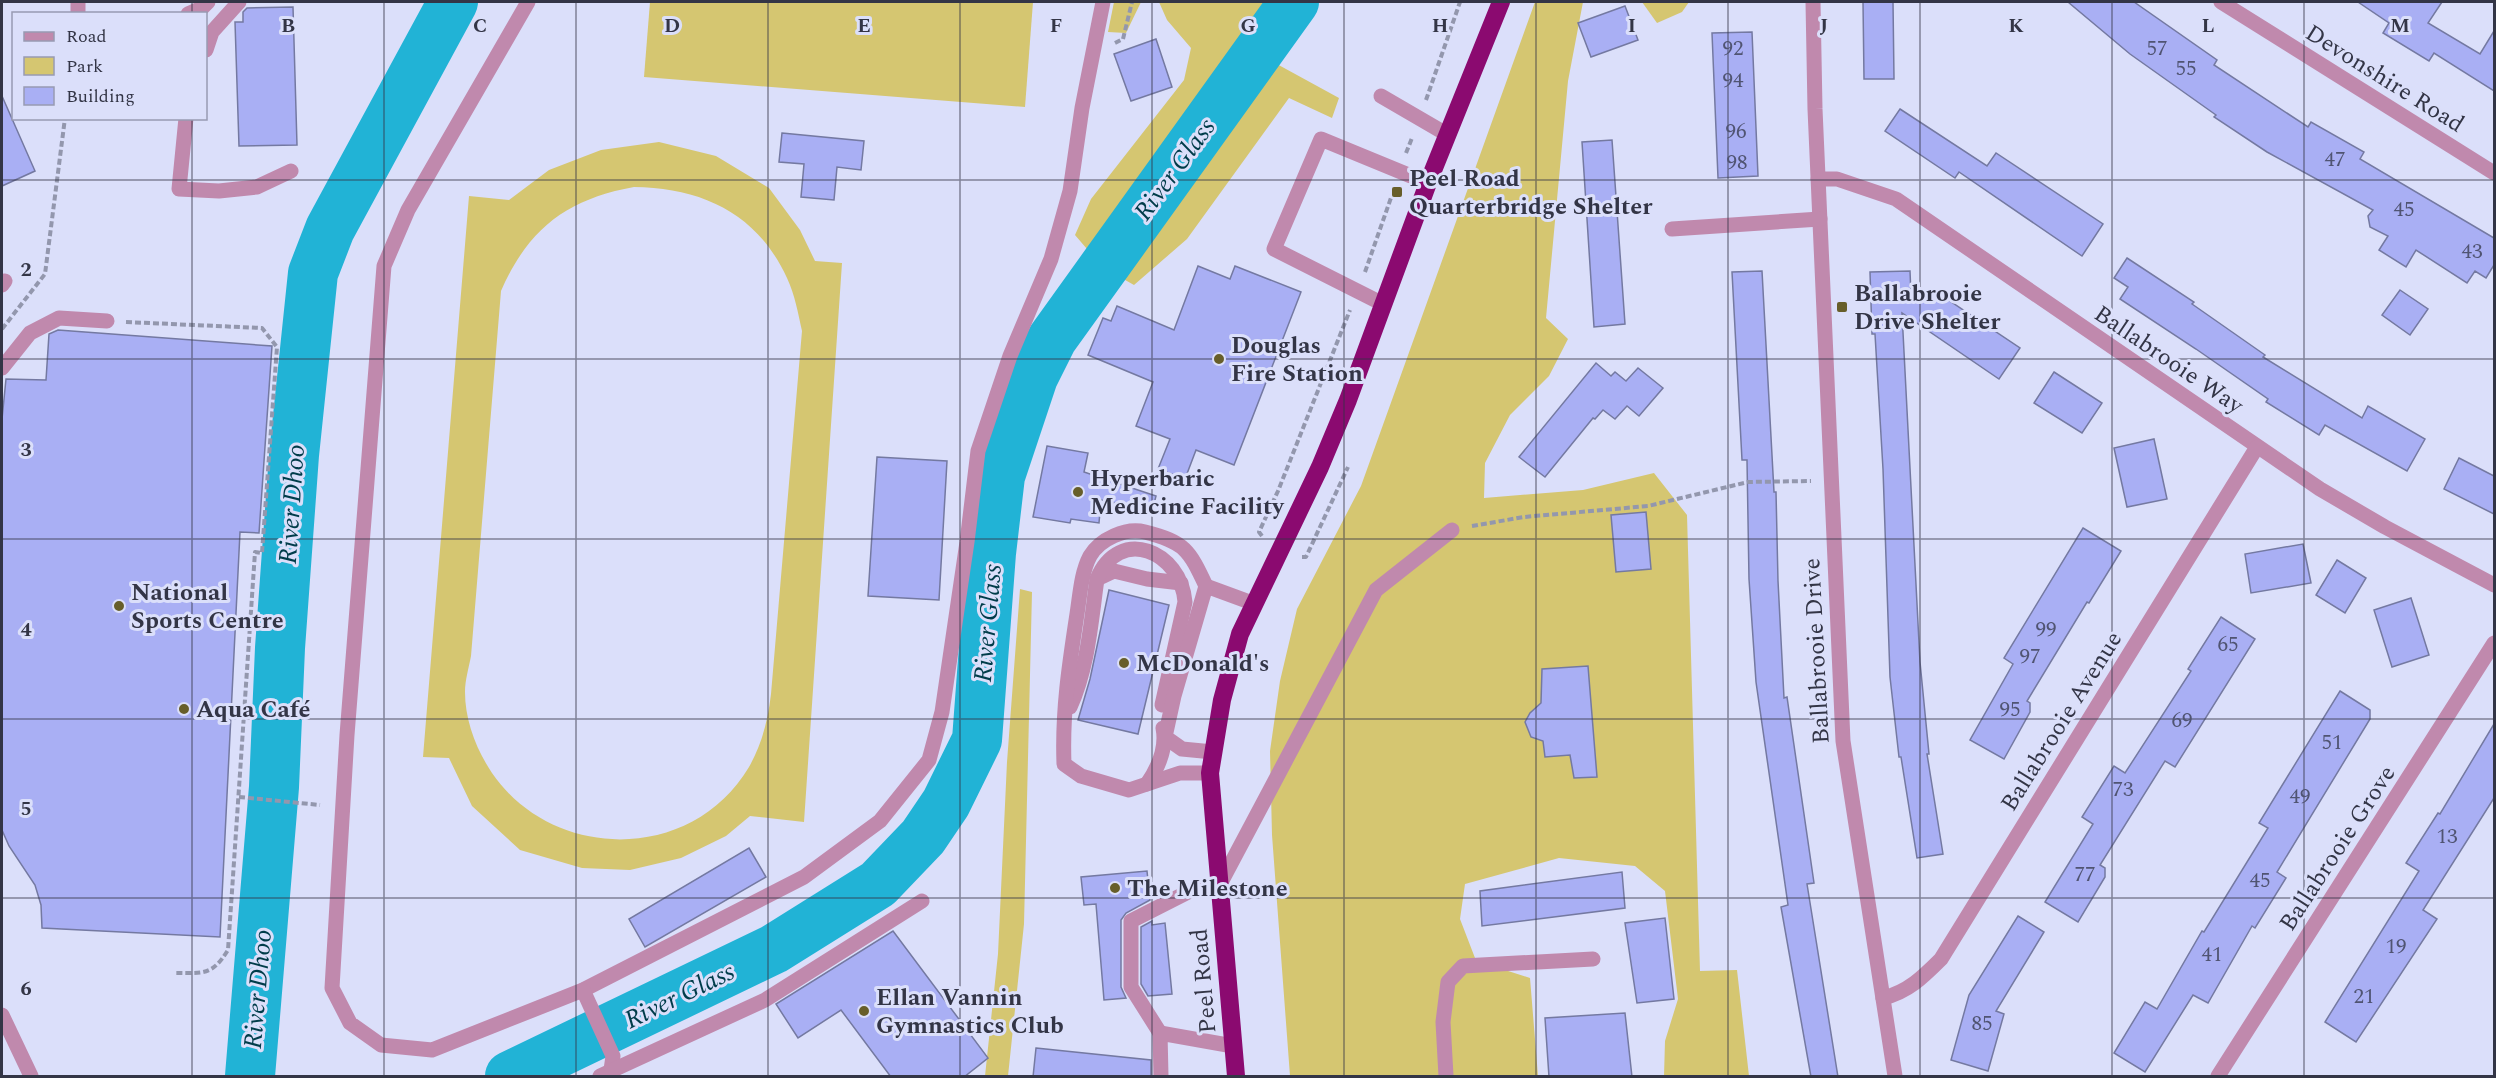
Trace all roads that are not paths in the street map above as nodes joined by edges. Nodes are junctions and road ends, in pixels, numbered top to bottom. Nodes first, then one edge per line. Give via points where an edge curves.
1 (208, 2) edge
2 (238, 2) edge
3 (528, 2) edge
4 (1102, 2) edge
5 (1501, 2) edge
6 (1813, 2) edge
7 (2221, 2) edge
8 (193, 12) edge
9 (207, 47) edge
10 (1381, 96) dead end
11 (186, 120) edge
12 (1448, 135) junction
13 (291, 171) dead end
14 (2494, 172) edge
15 (1818, 179) junction
16 (1428, 183) junction
17 (1820, 219) junction
18 (1672, 229) dead end
19 (1383, 304) junction
20 (107, 321) road end
21 (2, 368) edge
22 (2257, 447) junction
23 (1452, 530) road end
24 (1097, 579) junction
25 (1181, 583) junction
26 (2494, 585) edge
27 (1206, 586) junction
28 (1255, 604) junction
29 (2494, 643) edge
30 (1062, 722) junction
31 (1165, 737) junction
32 (1213, 752) junction
33 (1210, 773) junction
34 (1147, 784) junction
35 (1218, 888) junction
36 (922, 901) dead end
37 (1593, 959) dead end
38 (586, 994) junction
39 (1883, 998) junction
40 (2, 1015) edge
41 (1160, 1033) junction
42 (1233, 1046) junction
43 (608, 1068) edge
44 (31, 1077) edge
45 (1161, 1077) edge
46 (1236, 1077) edge
47 (1446, 1077) edge
48 (1895, 1077) edge
49 (2218, 1077) edge

1 - 8 street
2 - 9 street via 213,32
3 - 38 street via 408,210 384,266 347,735 333,988 350,1023 381,1044 432,1050
4 - 38 street via 1064,214 1051,259 1010,356 978,450 944,701 929,760 880,821 804,877
5 - 12 highway, Peel Road
6 - 15 street, Ballabrooie Drive
7 - 14 street, Devonshire Road
10 - 12 street
11 - 13 street via 179,189 219,191 257,187
12 - 16 highway, Peel Road
15 - 17 street, Ballabrooie Drive
15 - 22 street, Ballabrooie Way via 1837,179 1896,199
16 - 19 highway, Peel Road
16 - 19 street via 1321,139 1274,249
17 - 18 street
17 - 39 street, Ballabrooie Drive via 1843,741
19 - 28 highway, Peel Road via 1320,467
20 - 21 street via 59,318 30,333
22 - 26 street, Ballabrooie Way via 2385,527
22 - 39 street, Ballabrooie Avenue via 1941,959 1921,980
23 - 35 street via 1376,590
24 - 25 street via 1114,571
24 - 25 street via 1106,562 1117,553 1138,550 1170,563
24 - 30 street via 1086,651 1075,695
25 - 31 street via 1185,602 1160,713
27 - 28 street
27 - 30 street via 1188,551 1161,536 1131,530 1106,540 1095,550 1085,568
27 - 31 street
28 - 32 highway, Peel Road via 1234,653
29 - 49 street, Ballabrooie Grove
30 - 34 street via 1064,764 1081,776 1129,790
31 - 32 street via 1182,749
31 - 34 street via 1157,769
32 - 33 highway, Peel Road
33 - 34 street via 1180,773
33 - 35 highway, Peel Road
35 - 41 street via 1192,890 1131,921 1131,987
35 - 42 highway, Peel Road
36 - 43 street via 765,1000
37 - 47 street via 1463,966 1448,982 1443,1022
38 - 43 street
39 - 48 street, Ballabrooie Drive
40 - 44 street
41 - 42 street
41 - 45 street
42 - 46 highway, Peel Road

